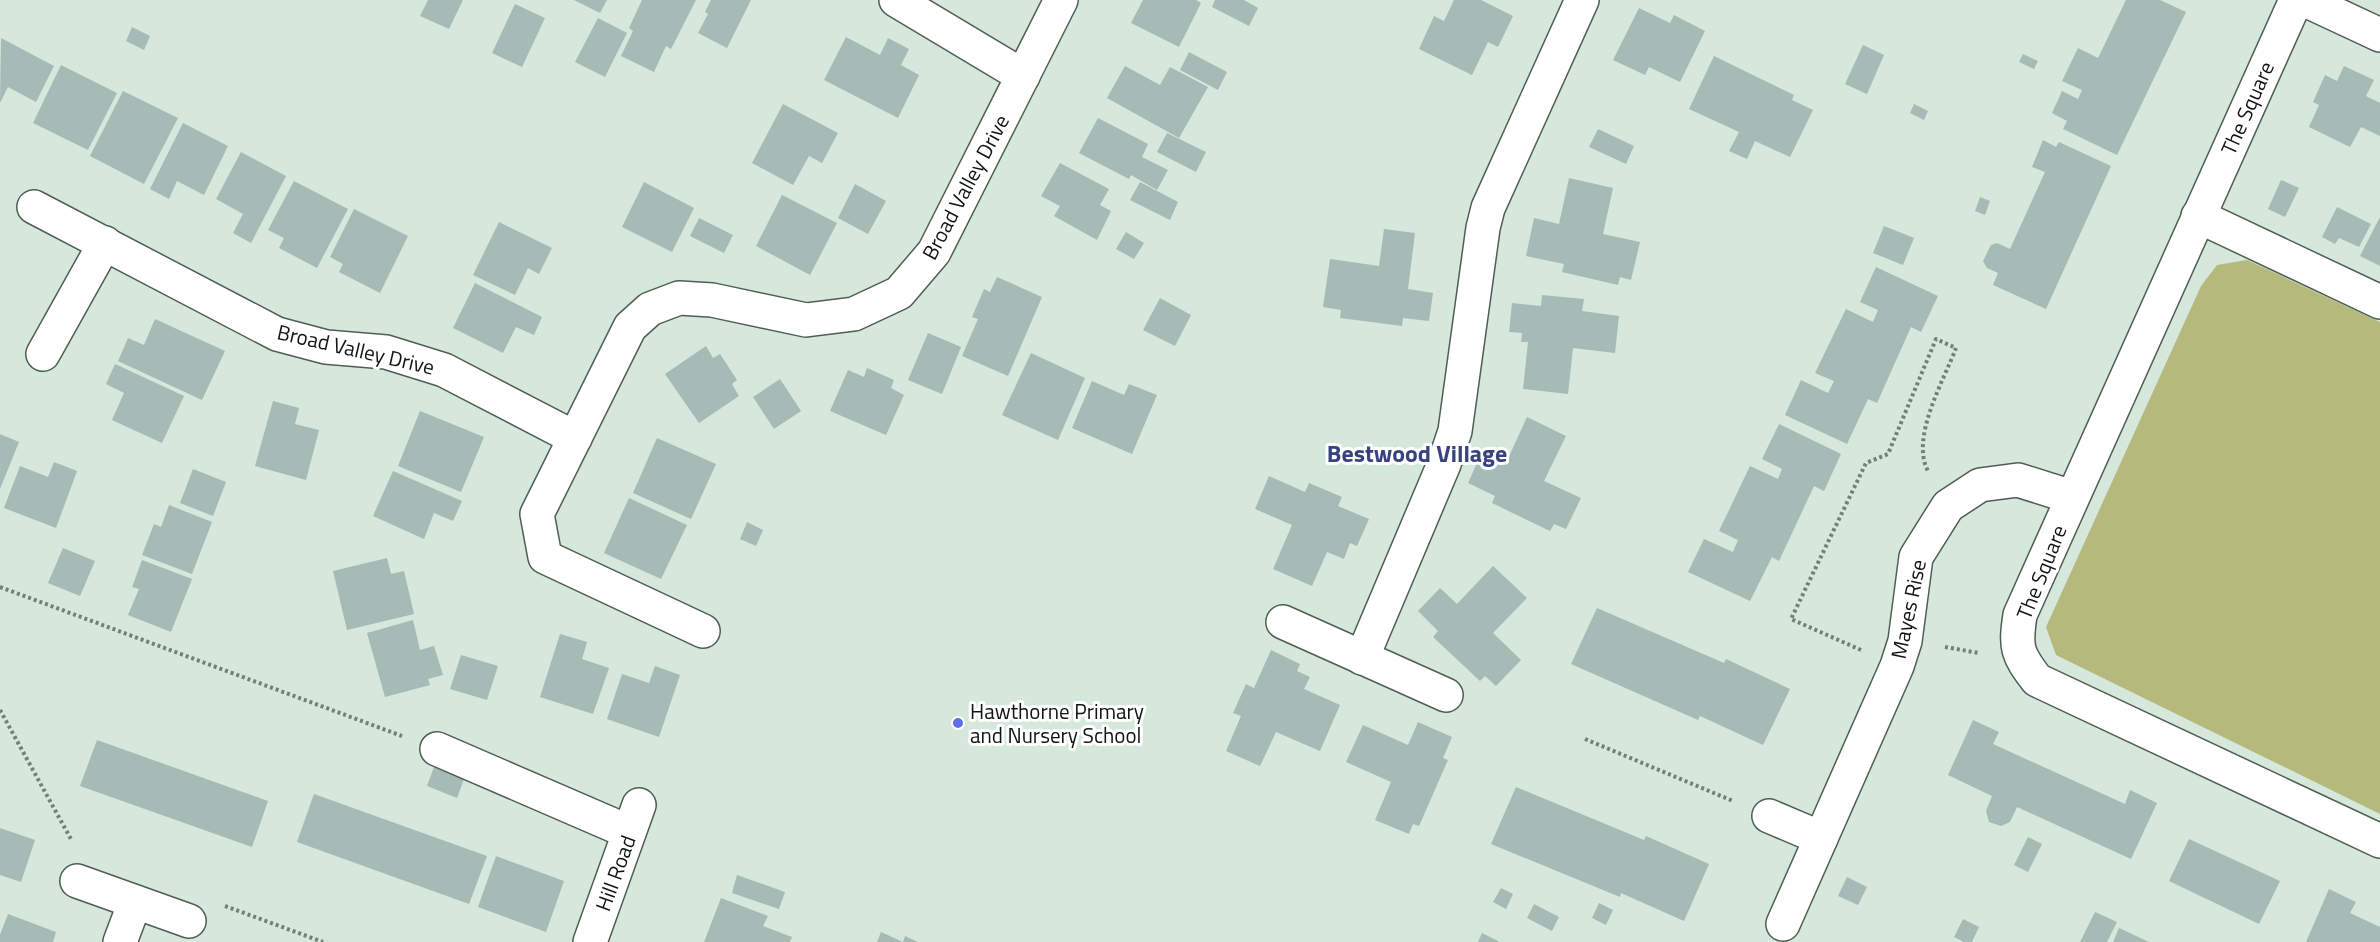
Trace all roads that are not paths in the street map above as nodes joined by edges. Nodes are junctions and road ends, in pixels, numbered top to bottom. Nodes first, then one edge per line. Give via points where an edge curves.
1 (896, 0) edge
2 (1061, 0) edge
3 (1582, 0) edge
4 (2296, 0) edge
5 (2306, 0) edge
6 (2380, 35) edge
7 (1023, 76) junction
8 (34, 207) dead end
9 (2198, 216) junction
10 (105, 243) junction
11 (2380, 302) edge
12 (43, 354) dead end
13 (576, 438) junction
14 (2072, 497) junction
15 (1283, 622) dead end
16 (703, 632) dead end
17 (1362, 658) junction
18 (1446, 695) dead end
19 (437, 749) road end
20 (1769, 816) road end
21 (1821, 838) junction
22 (2380, 841) edge
23 (77, 881) road end
24 (135, 902) junction
25 (189, 921) road end
26 (1783, 924) dead end
27 (120, 942) edge
28 (590, 942) edge

1 - 7 street
2 - 7 street, Broad Valley Drive
3 - 17 street via 1488,208 1455,431
4 - 9 street, The Square
5 - 6 street
7 - 13 street, Broad Valley Drive via 934,252 899,293 854,314 806,320 712,300 679,298 650,309 630,327
8 - 10 street, Broad Valley Drive
9 - 11 street
9 - 14 street, The Square
10 - 12 street
10 - 13 street, Broad Valley Drive via 277,334 326,347 386,352 444,369
13 - 16 street, Broad Valley Drive via 537,514 545,557
14 - 21 street, Mayes Rise via 2018,480 1980,485 1948,506 1916,557 1905,641 1897,666
14 - 22 street, The Square via 2020,615 2016,638 2021,660 2037,680
15 - 17 street
17 - 18 street
19 - 28 street, Hill Road via 634,818
20 - 21 street
21 - 26 street, Mayes Rise
23 - 24 street
24 - 25 street
24 - 27 street

